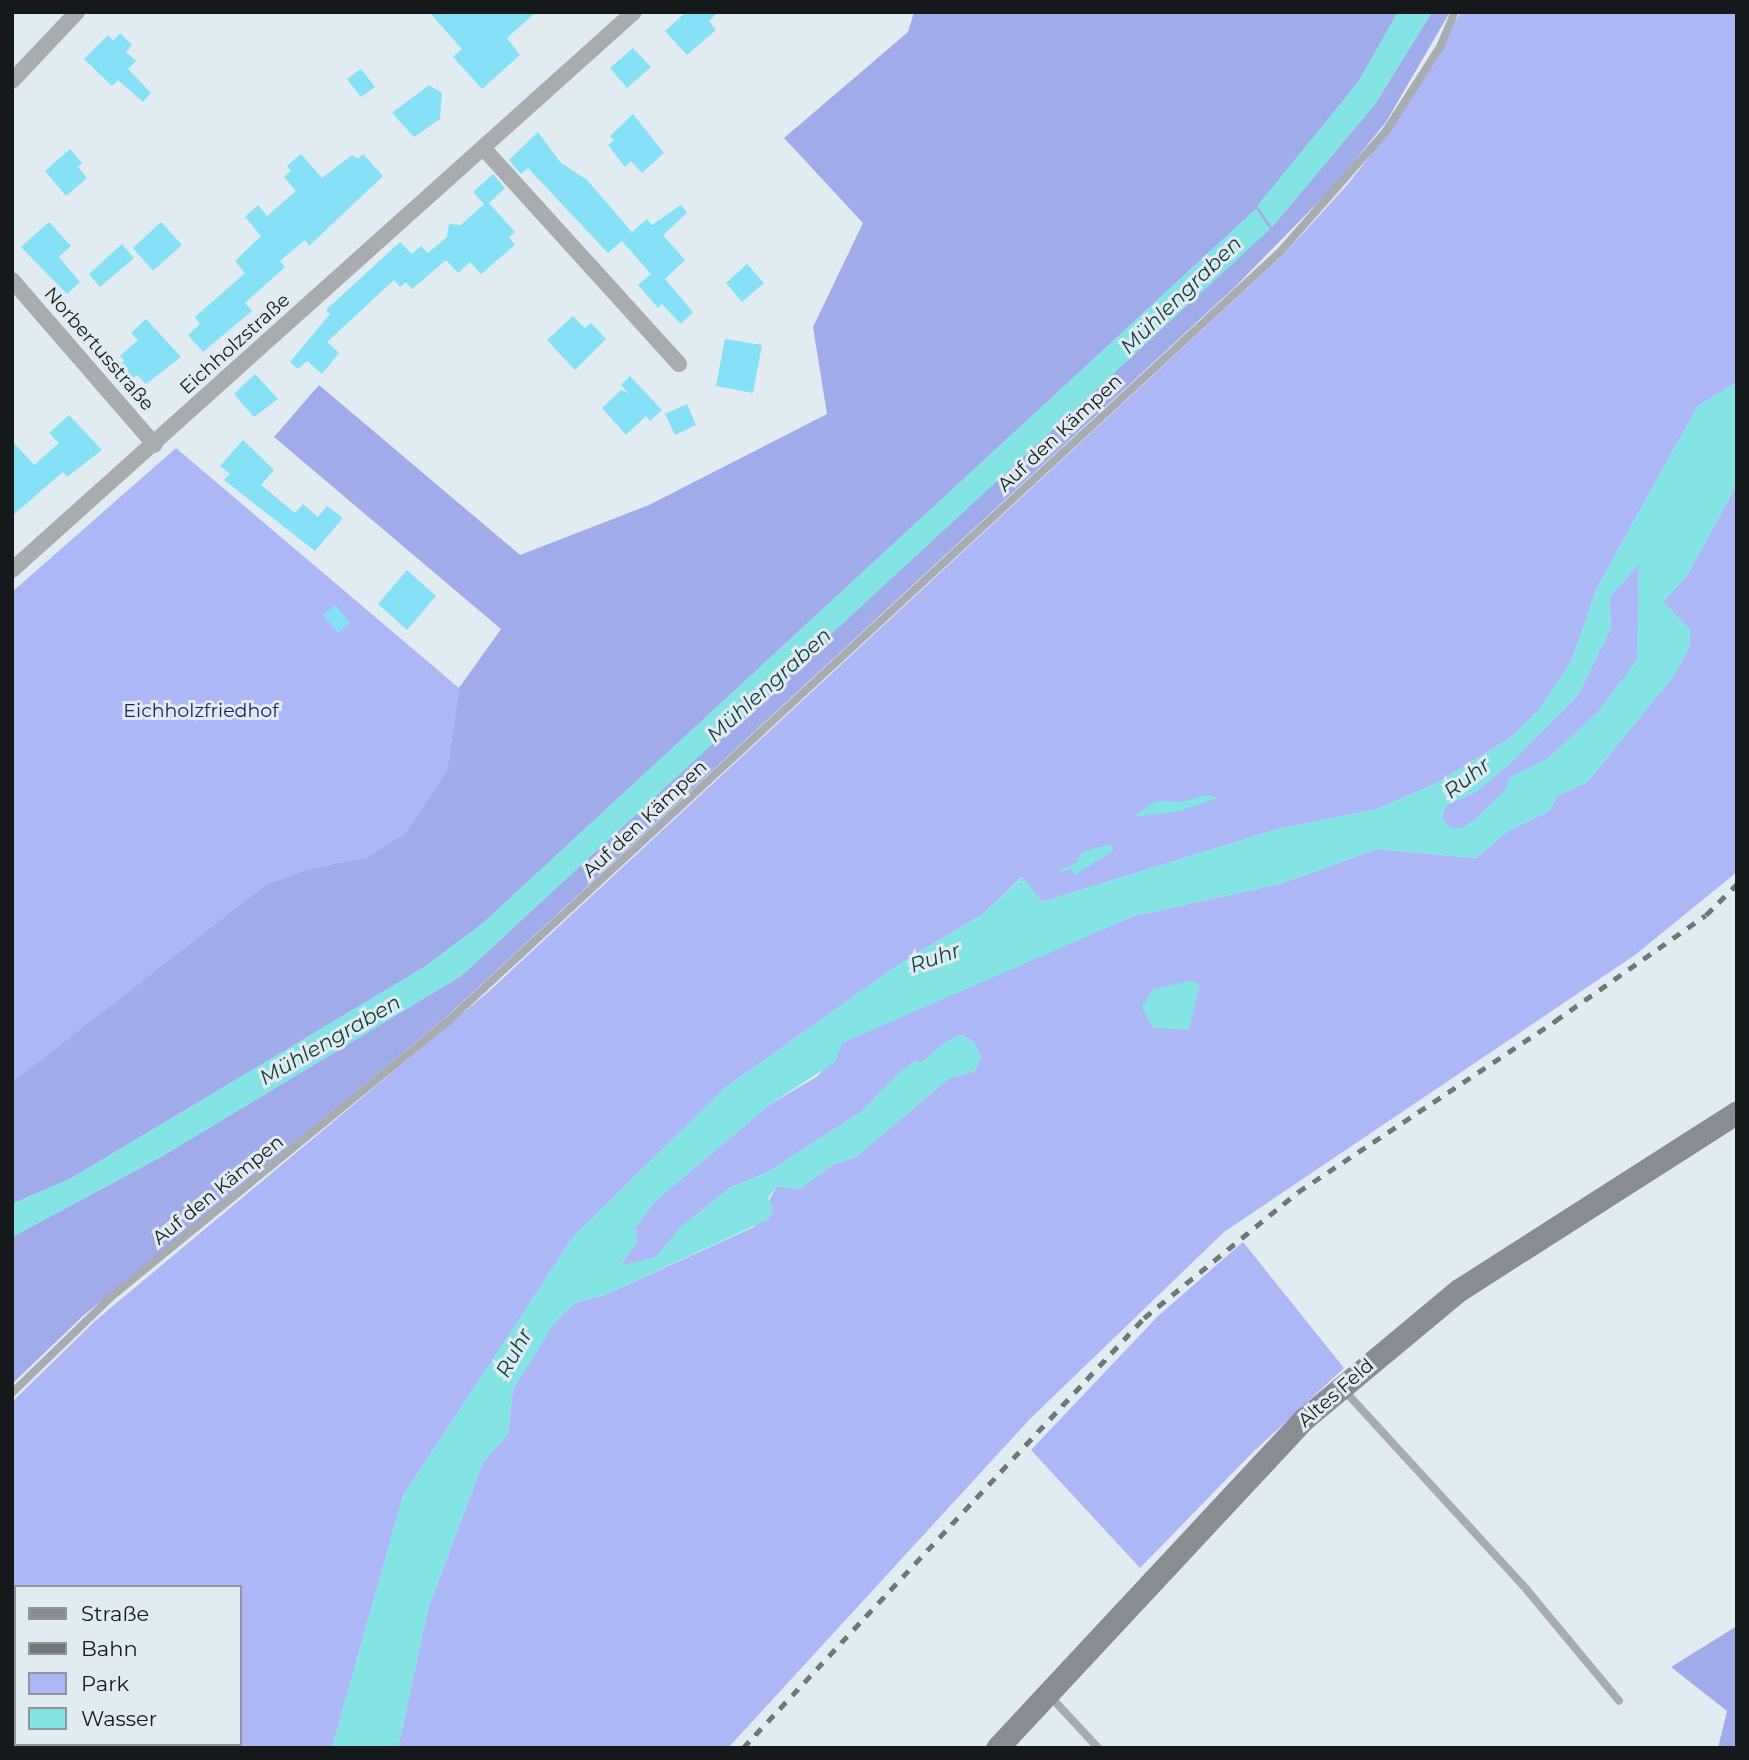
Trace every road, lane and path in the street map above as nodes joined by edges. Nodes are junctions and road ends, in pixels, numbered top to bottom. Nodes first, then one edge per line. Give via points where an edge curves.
1 (77, 12) edge
2 (635, 12) edge
3 (1455, 12) edge
4 (12, 81) edge
5 (485, 150) junction
6 (12, 281) edge
7 (679, 364) dead end
8 (155, 445) junction
9 (12, 570) edge
10 (1737, 1112) edge
11 (1341, 1388) junction
12 (12, 1394) edge
13 (1047, 1693) junction
14 (1619, 1701) dead end
15 (997, 1748) edge
16 (1098, 1748) edge

1 - 4 street
2 - 5 street, Eichholzstraße
3 - 12 lane, Auf den Kämpen via 1440,47 1386,131 1281,251 455,1015 111,1297
5 - 7 street
5 - 8 street, Eichholzstraße
6 - 8 street, Norbertusstraße
8 - 9 street, Eichholzstraße
10 - 11 main road, Altes Feld via 1459,1290
11 - 13 main road, Altes Feld via 1304,1419
11 - 14 lane via 1527,1590
13 - 15 main road, Altes Feld
13 - 16 lane

